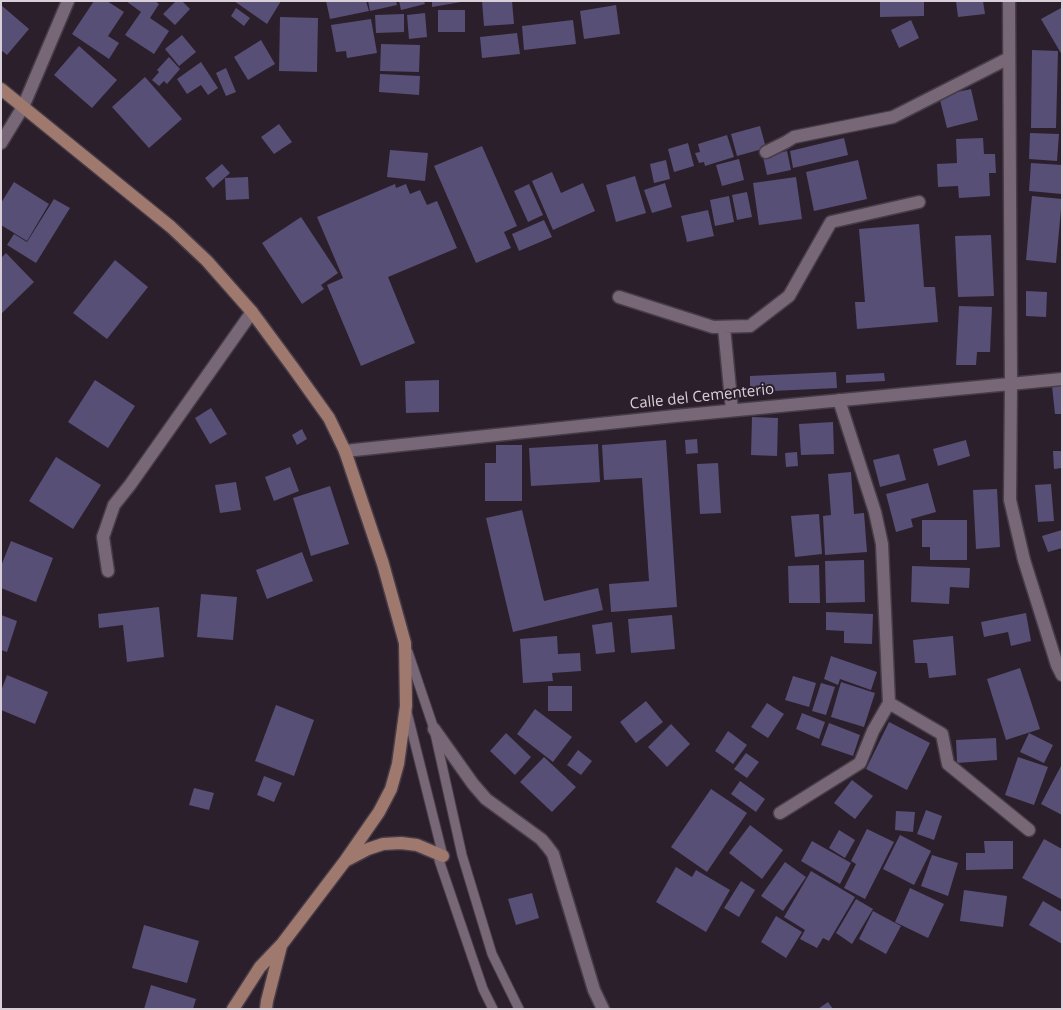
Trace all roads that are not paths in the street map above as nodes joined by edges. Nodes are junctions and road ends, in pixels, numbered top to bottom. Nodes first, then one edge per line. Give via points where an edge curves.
1 (68, 1) edge
2 (1009, 1) edge
3 (1009, 58) junction
4 (1, 89) edge
5 (23, 107) junction
6 (1, 143) edge
7 (766, 152) dead end
8 (919, 202) dead end
9 (619, 297) dead end
10 (252, 312) junction
11 (724, 327) junction
12 (1062, 379) edge
13 (1011, 384) junction
14 (839, 400) junction
15 (732, 410) junction
16 (345, 451) junction
17 (108, 571) dead end
18 (405, 642) junction
19 (1062, 675) edge
20 (888, 703) junction
21 (406, 706) junction
22 (434, 729) junction
23 (780, 813) dead end
24 (1029, 830) dead end
25 (443, 856) junction
26 (344, 861) junction
27 (282, 944) junction
28 (233, 1009) edge
29 (266, 1009) edge
30 (493, 1009) edge
31 (519, 1009) edge
32 (603, 1009) edge

1 - 5 street
2 - 3 street
3 - 7 street via 893,117 794,137
3 - 13 street
4 - 5 main road
5 - 6 street
5 - 10 main road via 171,227 207,261
8 - 11 street via 831,222 789,296 750,326
9 - 11 street via 713,327
10 - 16 main road via 329,418
10 - 17 street via 114,504 103,537
11 - 15 street
12 - 13 street, Calle del Cementerio
13 - 14 street, Calle del Cementerio
13 - 19 street via 1010,500 1024,560
14 - 15 street, Calle del Cementerio
14 - 20 street via 882,544
15 - 16 street, Calle del Cementerio
16 - 18 main road
18 - 21 main road
18 - 22 lane
20 - 23 street via 860,763
20 - 24 street via 942,734 948,764
21 - 25 lane
21 - 26 main road via 392,789
22 - 31 lane via 462,855 492,954
22 - 32 street via 486,799 541,839 553,854 594,990
25 - 26 main road via 417,845 383,844
25 - 30 lane via 439,860 483,990
26 - 27 main road
27 - 28 main road via 260,967
27 - 29 main road

